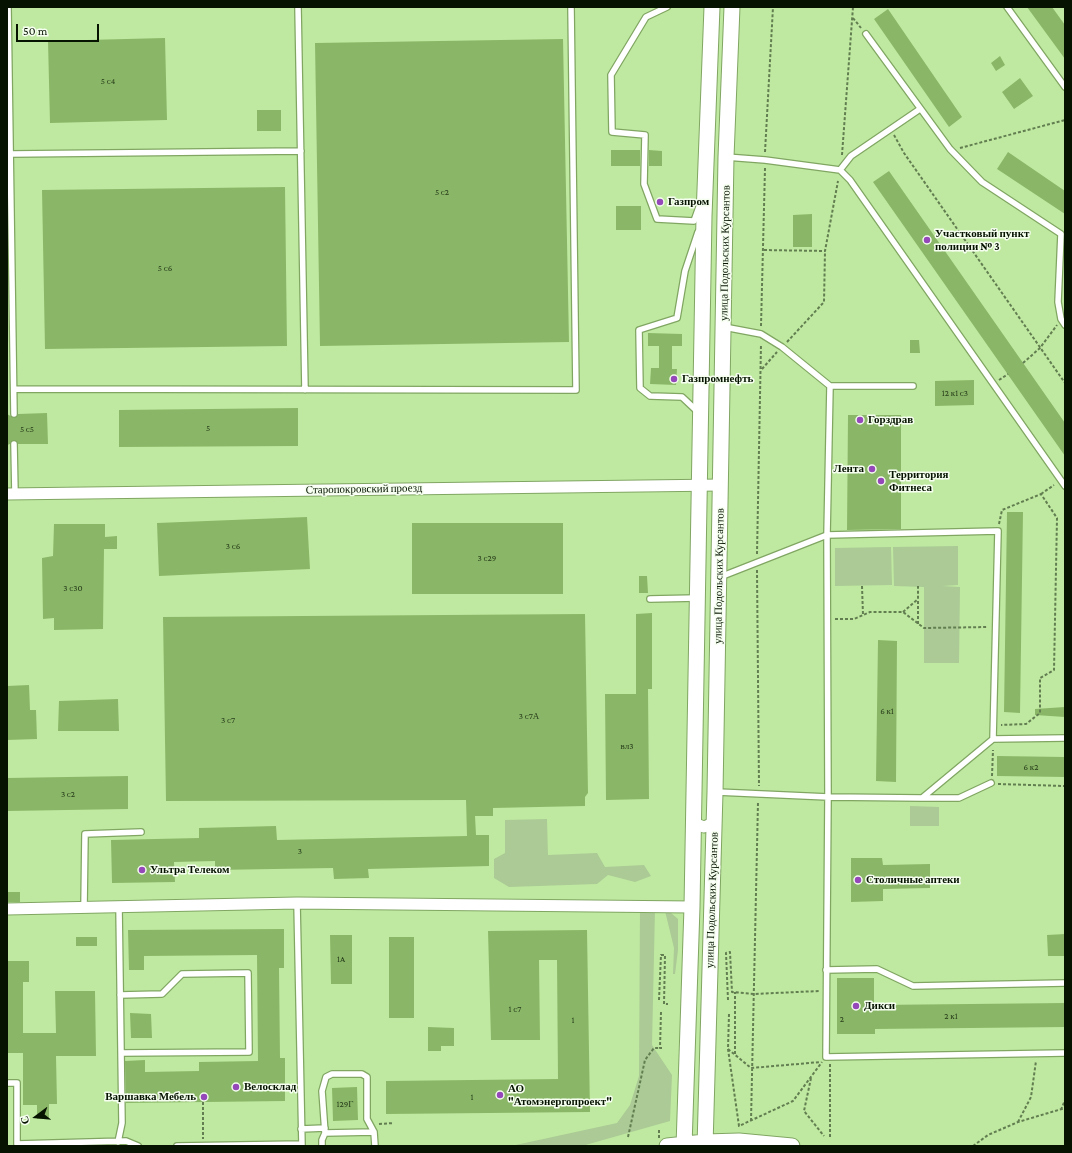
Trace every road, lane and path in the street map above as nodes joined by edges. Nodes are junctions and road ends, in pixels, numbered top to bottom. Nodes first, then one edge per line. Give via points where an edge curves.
1 (8, 7) edge
2 (298, 7) edge
3 (572, 7) edge
4 (667, 7) edge
5 (712, 7) edge
6 (732, 7) edge
7 (773, 7) edge
8 (853, 7) edge
9 (1007, 7) edge
10 (852, 18) junction
11 (866, 34) joint
12 (1065, 87) edge
13 (920, 109) junction
14 (1065, 120) edge
15 (891, 130) junction
16 (950, 149) junction
17 (301, 151) junction
18 (10, 154) junction
19 (726, 157) junction
20 (765, 160) junction
21 (840, 170) junction
22 (705, 192) junction
23 (704, 216) junction
24 (1063, 236) edge
25 (764, 250) junction
26 (825, 251) junction
27 (1065, 314) edge
28 (1061, 319) junction
29 (1065, 325) edge
30 (724, 327) junction
31 (761, 334) junction
32 (782, 347) junction
33 (1040, 348) junction
34 (1023, 363) dead end
35 (762, 368) junction
36 (1065, 383) edge
37 (830, 386) junction
38 (913, 386) dead end
39 (14, 389) junction
40 (305, 390) junction
41 (700, 413) junction
42 (14, 414) dead end
43 (14, 444) dead end
44 (1060, 480) junction
45 (721, 484) junction
46 (699, 485) junction
47 (1065, 486) edge
48 (11, 494) edge
49 (1041, 494) junction
50 (998, 531) junction
51 (827, 535) junction
52 (757, 563) junction
53 (718, 578) junction
54 (862, 586) dead end
55 (918, 586) dead end
56 (650, 598) dead end
57 (697, 598) junction
58 (918, 599) junction
59 (903, 612) junction
60 (863, 615) junction
61 (827, 619) junction
62 (918, 624) junction
63 (997, 627) junction
64 (994, 725) junction
65 (1065, 738) edge
66 (993, 739) junction
67 (991, 784) junction
68 (1065, 786) edge
69 (715, 792) junction
70 (759, 794) junction
71 (828, 797) junction
72 (922, 798) junction
73 (693, 817) junction
74 (714, 817) junction
75 (141, 832) dead end
76 (692, 872) junction
77 (712, 872) junction
78 (297, 903) junction
79 (84, 907) junction
80 (119, 907) junction
81 (692, 907) junction
82 (7, 909) edge
83 (826, 970) junction
84 (1065, 984) edge
85 (826, 991) junction
86 (735, 992) junction
87 (754, 994) junction
88 (120, 995) junction
89 (659, 1000) dead end
90 (728, 1000) dead end
91 (668, 1004) dead end
92 (661, 1012) dead end
93 (729, 1014) dead end
94 (728, 1049) junction
95 (121, 1053) junction
96 (1037, 1053) junction
97 (1065, 1053) edge
98 (735, 1054) junction
99 (826, 1057) junction
100 (822, 1062) junction
101 (751, 1068) junction
102 (830, 1070) dead end
103 (811, 1076) junction
104 (7, 1083) edge
105 (1065, 1100) edge
106 (202, 1102) dead end
107 (1065, 1108) edge
108 (1061, 1110) junction
109 (751, 1121) junction
110 (1018, 1122) junction
111 (384, 1124) dead end
112 (394, 1124) dead end
113 (301, 1129) junction
114 (325, 1131) junction
115 (374, 1132) junction
116 (824, 1136) dead end
117 (628, 1137) dead end
118 (830, 1137) dead end
119 (118, 1142) junction
120 (705, 1144) edge
121 (302, 1145) edge
122 (684, 1145) edge
123 (138, 1146) edge
124 (177, 1146) edge
125 (203, 1146) edge
126 (322, 1146) edge
127 (375, 1146) edge
128 (667, 1146) edge
129 (792, 1146) edge
130 (973, 1146) edge

1 - 18 lane
2 - 17 lane
3 - 40 lane via 576,390
4 - 22 lane via 646,17 611,75 612,132 644,135 644,184 657,219 694,221
5 - 22 main road, улица Подольских Курсантов
6 - 19 main road, улица Подольских Курсантов
7 - 20 path
8 - 10 path
9 - 12 lane
10 - 11 path
10 - 21 path
11 - 13 lane
13 - 15 lane
13 - 16 lane
14 - 16 path
15 - 21 lane via 851,156
15 - 33 path via 904,153
16 - 24 lane via 982,182
17 - 18 lane
17 - 40 lane
18 - 39 lane
19 - 20 lane
19 - 30 main road, улица Подольских Курсантов
20 - 21 lane
20 - 25 path
21 - 26 path
21 - 44 lane via 850,180
22 - 23 main road, улица Подольских Курсантов
23 - 41 main road, улица Подольских Курсантов
23 - 41 lane via 685,271 677,318 639,330 640,388 650,396 682,397
24 - 28 lane via 1058,302
25 - 26 path
25 - 31 path
26 - 32 path via 824,302
27 - 28 lane
28 - 29 lane
28 - 33 path
30 - 31 lane
30 - 45 main road, улица Подольских Курсантов
31 - 32 lane
31 - 35 path
32 - 35 path
32 - 37 lane
33 - 34 path
33 - 36 path
35 - 52 path
37 - 38 lane
37 - 51 lane
39 - 40 lane
39 - 42 lane
41 - 46 main road, улица Подольских Курсантов
43 - 48 lane
44 - 47 lane
44 - 49 path
45 - 46 street, Старопокровский проезд
45 - 53 main road, улица Подольских Курсантов
46 - 48 street, Старопокровский проезд
46 - 57 main road, улица Подольских Курсантов
49 - 50 path via 1002,510
49 - 64 path via 1057,518 1054,670 1040,678 1040,714 1026,724
50 - 51 lane
50 - 63 lane
51 - 52 lane
51 - 61 lane
52 - 53 lane
52 - 70 path
53 - 69 main road, улица Подольских Курсантов
54 - 60 path
55 - 58 path
56 - 57 lane
57 - 73 main road, улица Подольских Курсантов
58 - 59 path
58 - 62 path
59 - 60 path via 870,612
59 - 62 path
60 - 61 path via 854,619
61 - 71 lane
62 - 63 path via 924,628
63 - 64 lane
64 - 66 lane
65 - 66 lane
66 - 67 path
66 - 72 lane
67 - 68 path
67 - 72 lane via 960,798
69 - 70 lane
69 - 74 main road, улица Подольских Курсантов
70 - 71 lane
70 - 87 path
71 - 72 lane
71 - 83 lane
73 - 74 street via 696,824 704,828 711,824
73 - 76 main road, улица Подольских Курсантов
74 - 77 main road, улица Подольских Курсантов
75 - 79 lane via 85,834
76 - 77 street via 695,865 702,862 710,865
76 - 81 main road, улица Подольских Курсантов
77 - 120 main road, улица Подольских Курсантов
78 - 80 street
78 - 81 street
78 - 113 lane
79 - 80 street
79 - 82 street
80 - 88 lane
81 - 122 main road, улица Подольских Курсантов
83 - 84 lane via 876,969 913,986
83 - 85 lane
85 - 87 path
85 - 99 lane
86 - 87 path
86 - 90 path via 732,992 730,952 726,953
86 - 98 path
87 - 101 path
88 - 95 lane
88 - 95 lane via 162,994 182,974 248,973 249,1052
89 - 91 path via 661,955 665,955 664,1004
92 - 117 path via 661,1048 654,1048 645,1060
93 - 94 path
94 - 98 path
94 - 109 path via 739,1126
95 - 119 lane via 122,1123
96 - 97 lane
96 - 99 lane
96 - 110 path via 1031,1096
98 - 101 path
99 - 100 path
100 - 101 path
100 - 103 path
101 - 109 path
102 - 118 path
103 - 109 path via 793,1101
103 - 116 path via 804,1111
104 - 119 lane via 17,1082 17,1144
105 - 108 path
106 - 125 path
107 - 108 path
108 - 110 path
110 - 130 path via 988,1135
111 - 112 path
113 - 114 lane
113 - 121 lane
114 - 115 lane
114 - 115 lane via 322,1090 326,1077 332,1074 362,1074 367,1077 367,1119
114 - 126 lane
115 - 127 lane
119 - 123 lane via 126,1141
120 - 122 main road
120 - 129 main road via 766,1142
121 - 125 lane
122 - 128 main road
124 - 125 lane

